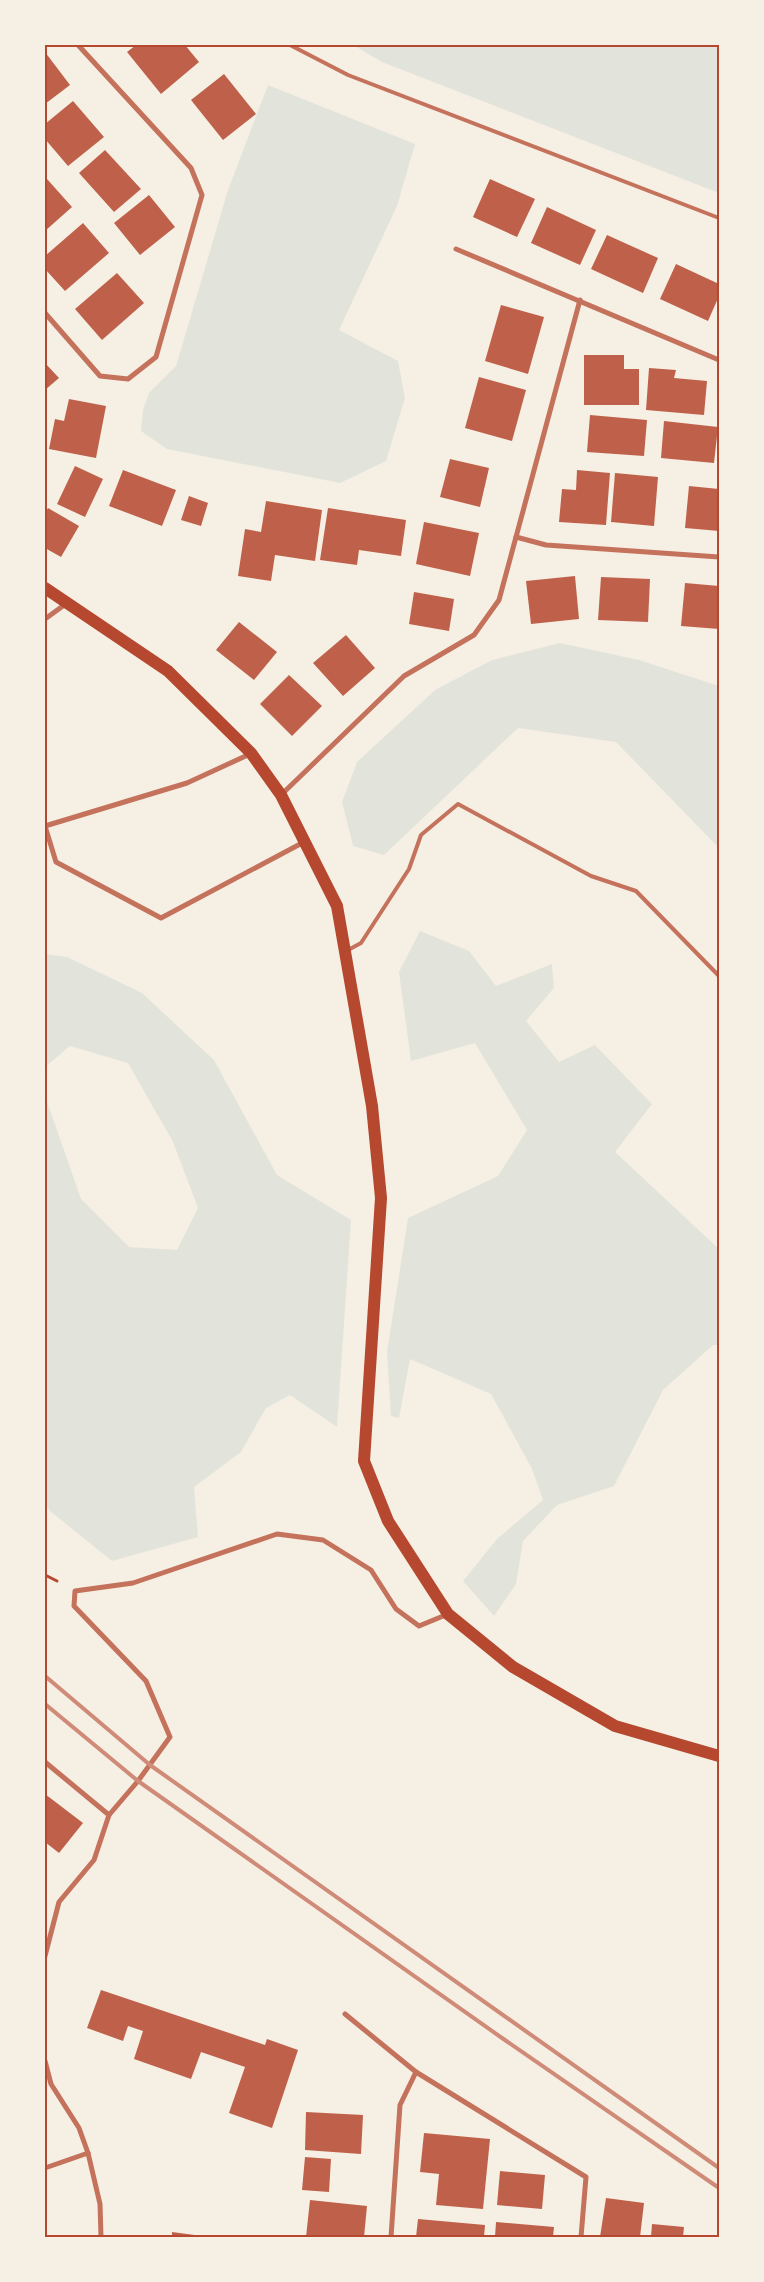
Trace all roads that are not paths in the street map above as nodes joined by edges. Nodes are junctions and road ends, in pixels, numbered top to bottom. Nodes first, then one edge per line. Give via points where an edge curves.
1 (78, 45) edge
2 (290, 45) edge
3 (719, 218) edge
4 (456, 249) dead end
5 (580, 300) junction
6 (45, 313) edge
7 (719, 360) edge
8 (516, 537) junction
9 (719, 557) edge
10 (45, 588) edge
11 (67, 603) junction
12 (45, 619) edge
13 (250, 754) junction
14 (281, 795) junction
15 (305, 842) junction
16 (346, 951) junction
17 (719, 976) edge
18 (448, 1614) junction
19 (719, 1756) edge
20 (45, 1762) edge
21 (109, 1815) junction
22 (45, 1956) edge
23 (345, 2014) dead end
24 (45, 2061) edge
25 (416, 2072) junction
26 (88, 2153) junction
27 (45, 2168) edge
28 (101, 2237) edge
29 (390, 2237) edge
30 (581, 2237) edge

1 - 6 street via 191,168 202,195 156,357 128,379 100,376
2 - 3 lane via 348,76
4 - 5 street
5 - 7 street
5 - 8 street
8 - 9 street via 546,545
8 - 14 street via 500,600 474,635 404,676
10 - 11 main road
11 - 12 street
11 - 13 main road via 168,671
13 - 14 main road
13 - 15 street via 187,783 45,826 56,862 161,918
14 - 15 main road
15 - 16 main road via 337,906
16 - 17 lane via 361,943 409,869 421,835 458,804 591,876 636,891
16 - 18 main road via 372,1106 381,1198 364,1461 388,1521
18 - 19 main road via 513,1667 615,1726
18 - 21 street via 419,1626 396,1609 371,1570 323,1540 277,1534 134,1583 75,1591 74,1606 146,1681 170,1737
20 - 21 street
21 - 22 street via 94,1860 59,1902
23 - 25 street
24 - 26 street via 51,2084 79,2128
25 - 29 street via 400,2105
25 - 30 street via 586,2177
26 - 27 street
26 - 28 street via 100,2204

